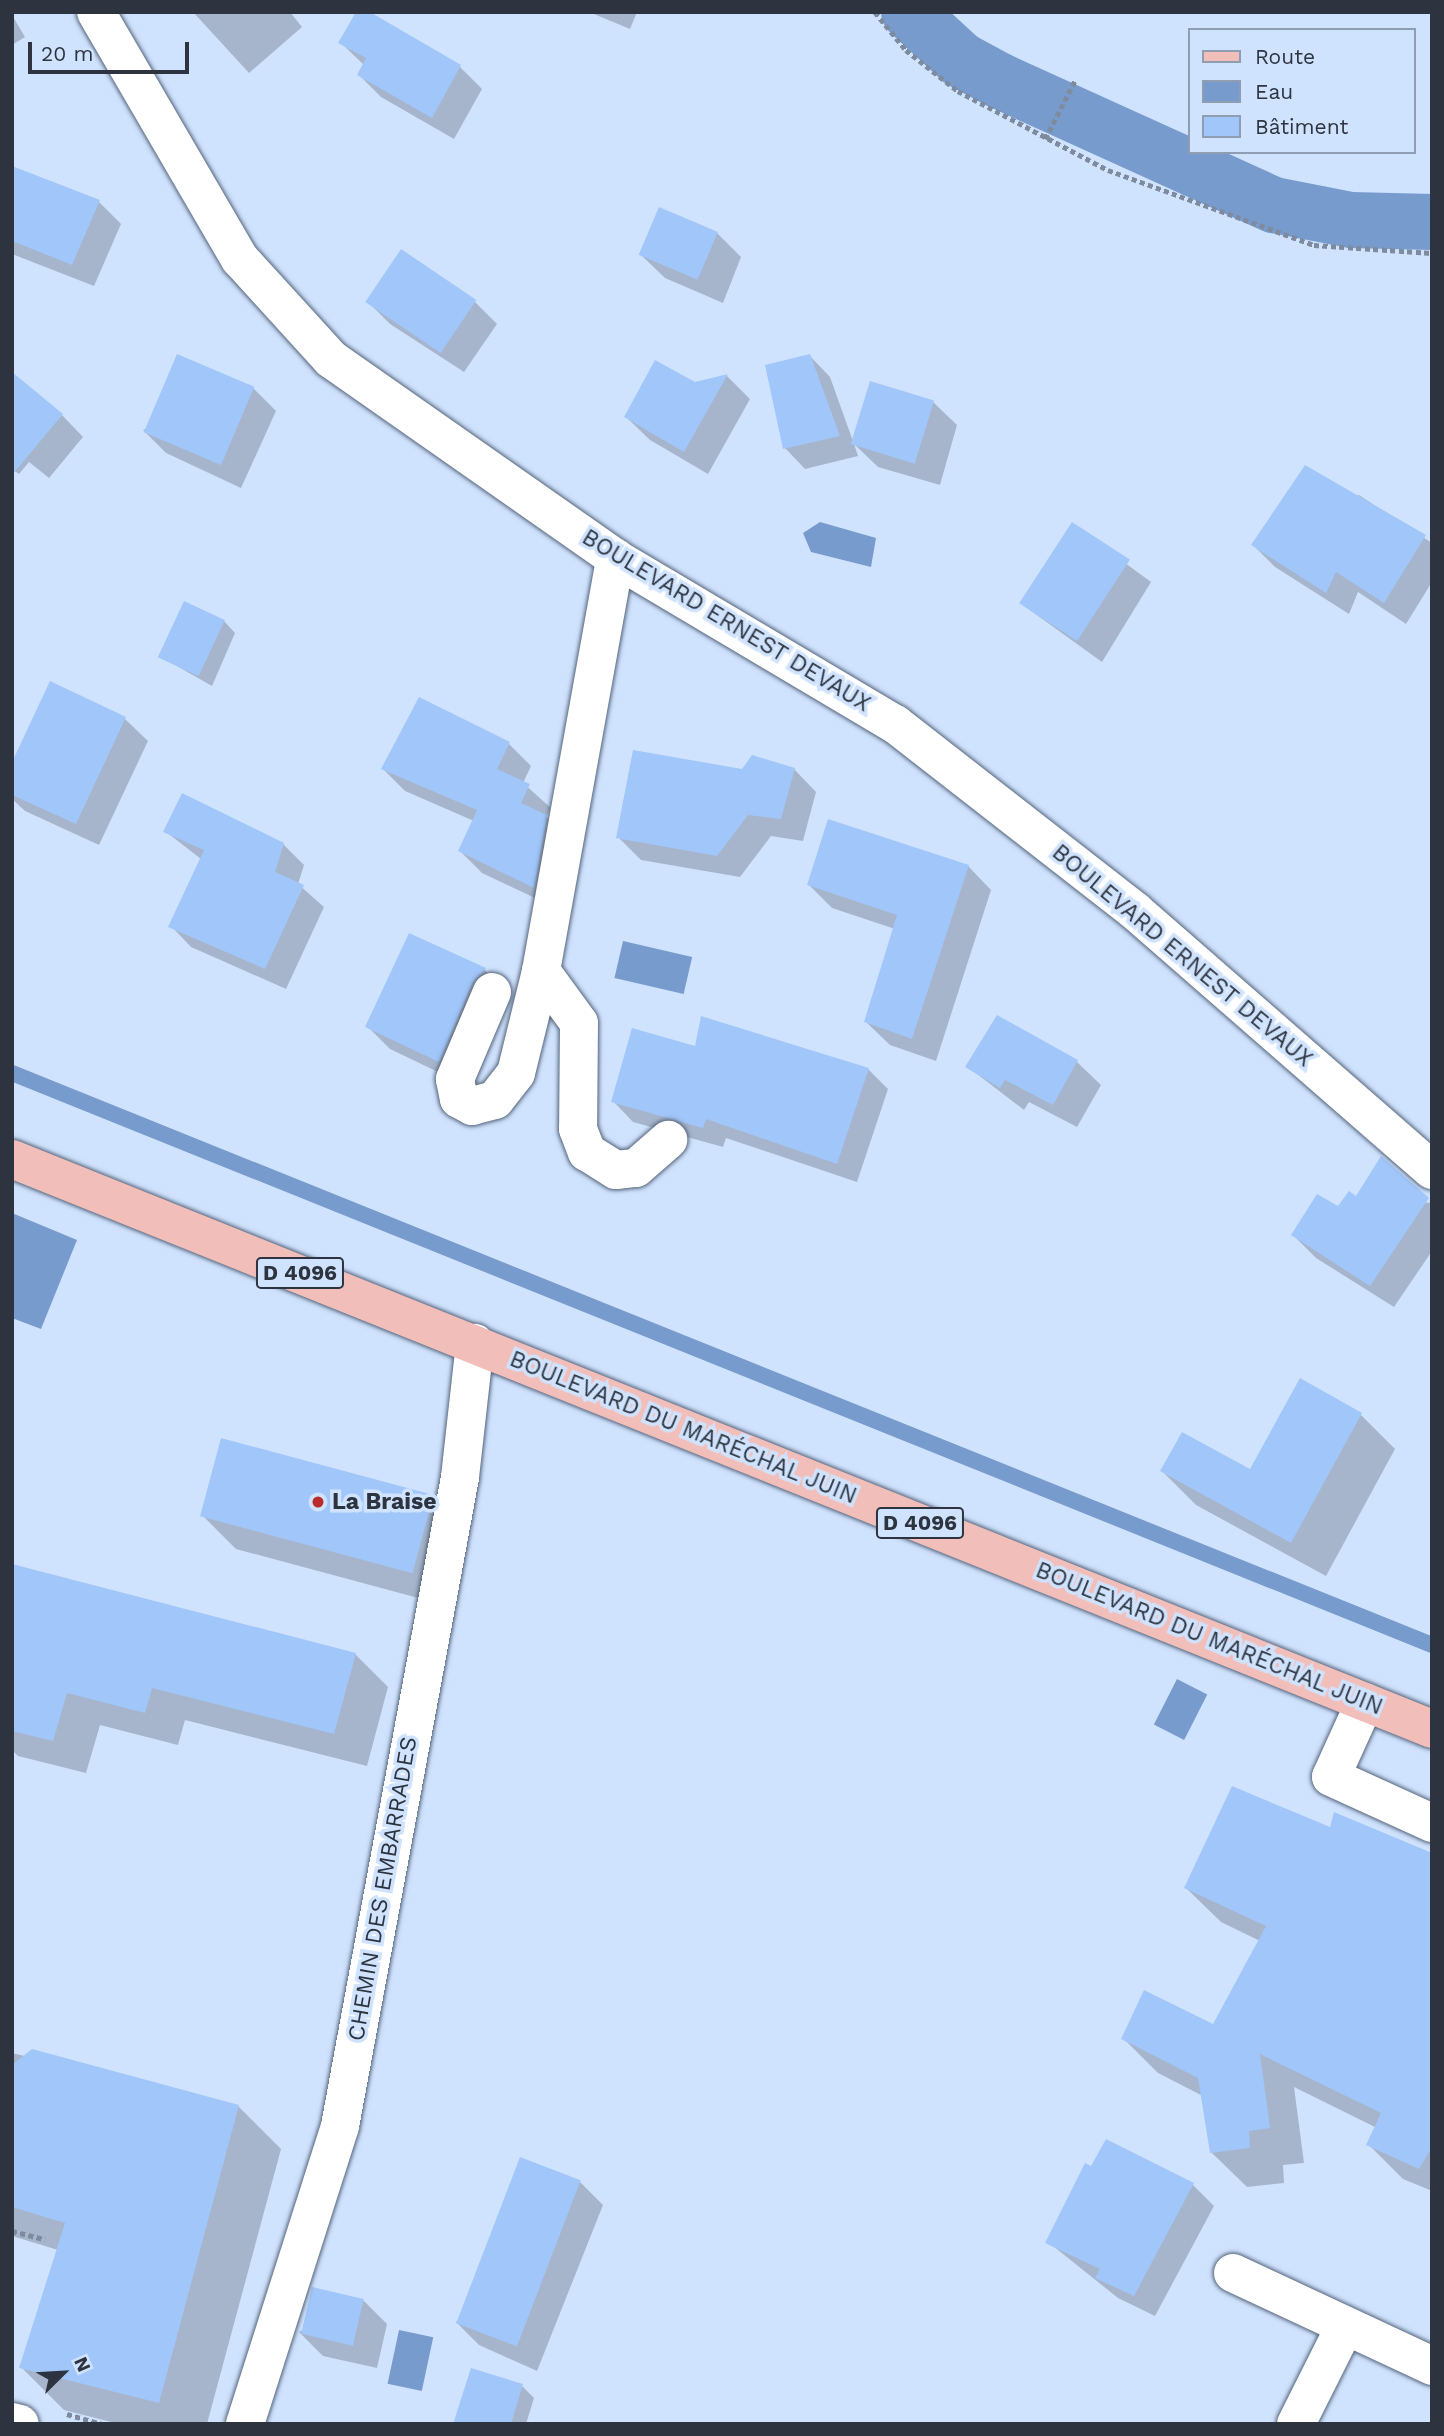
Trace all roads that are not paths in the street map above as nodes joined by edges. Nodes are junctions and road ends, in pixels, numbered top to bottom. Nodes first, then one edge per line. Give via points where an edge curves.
1 (96, 12) edge
2 (615, 558) junction
3 (541, 971) junction
4 (492, 992) dead end
5 (667, 1140) dead end
6 (12, 1158) edge
7 (1432, 1170) edge
8 (475, 1343) junction
9 (1365, 1702) junction
10 (1432, 1729) edge
11 (1432, 1823) edge
12 (1233, 2273) dead end
13 (1345, 2326) junction
14 (1432, 2366) edge
15 (12, 2422) edge
16 (20, 2424) edge
17 (245, 2424) edge
18 (1296, 2424) edge

1 - 2 street, BOULEVARD ERNEST DEVAUX via 240,259 307,335 366,387
2 - 3 street
2 - 7 street, BOULEVARD ERNEST DEVAUX via 895,724 1135,911
3 - 4 street via 511,1084 495,1100 472,1106 459,1099 454,1079
3 - 5 street via 579,1023 578,1129 587,1152 616,1170 636,1168
6 - 8 main road, BOULEVARD DU MARÉCHAL JUIN / D 4096
8 - 9 main road, BOULEVARD DU MARÉCHAL JUIN / D 4096
8 - 17 street, CHEMIN DES EMBARRADES via 460,1477 340,2126
9 - 10 main road, BOULEVARD DU MARÉCHAL JUIN / D 4096
9 - 11 street via 1331,1777
12 - 13 street
13 - 14 street
13 - 18 street
15 - 16 street

